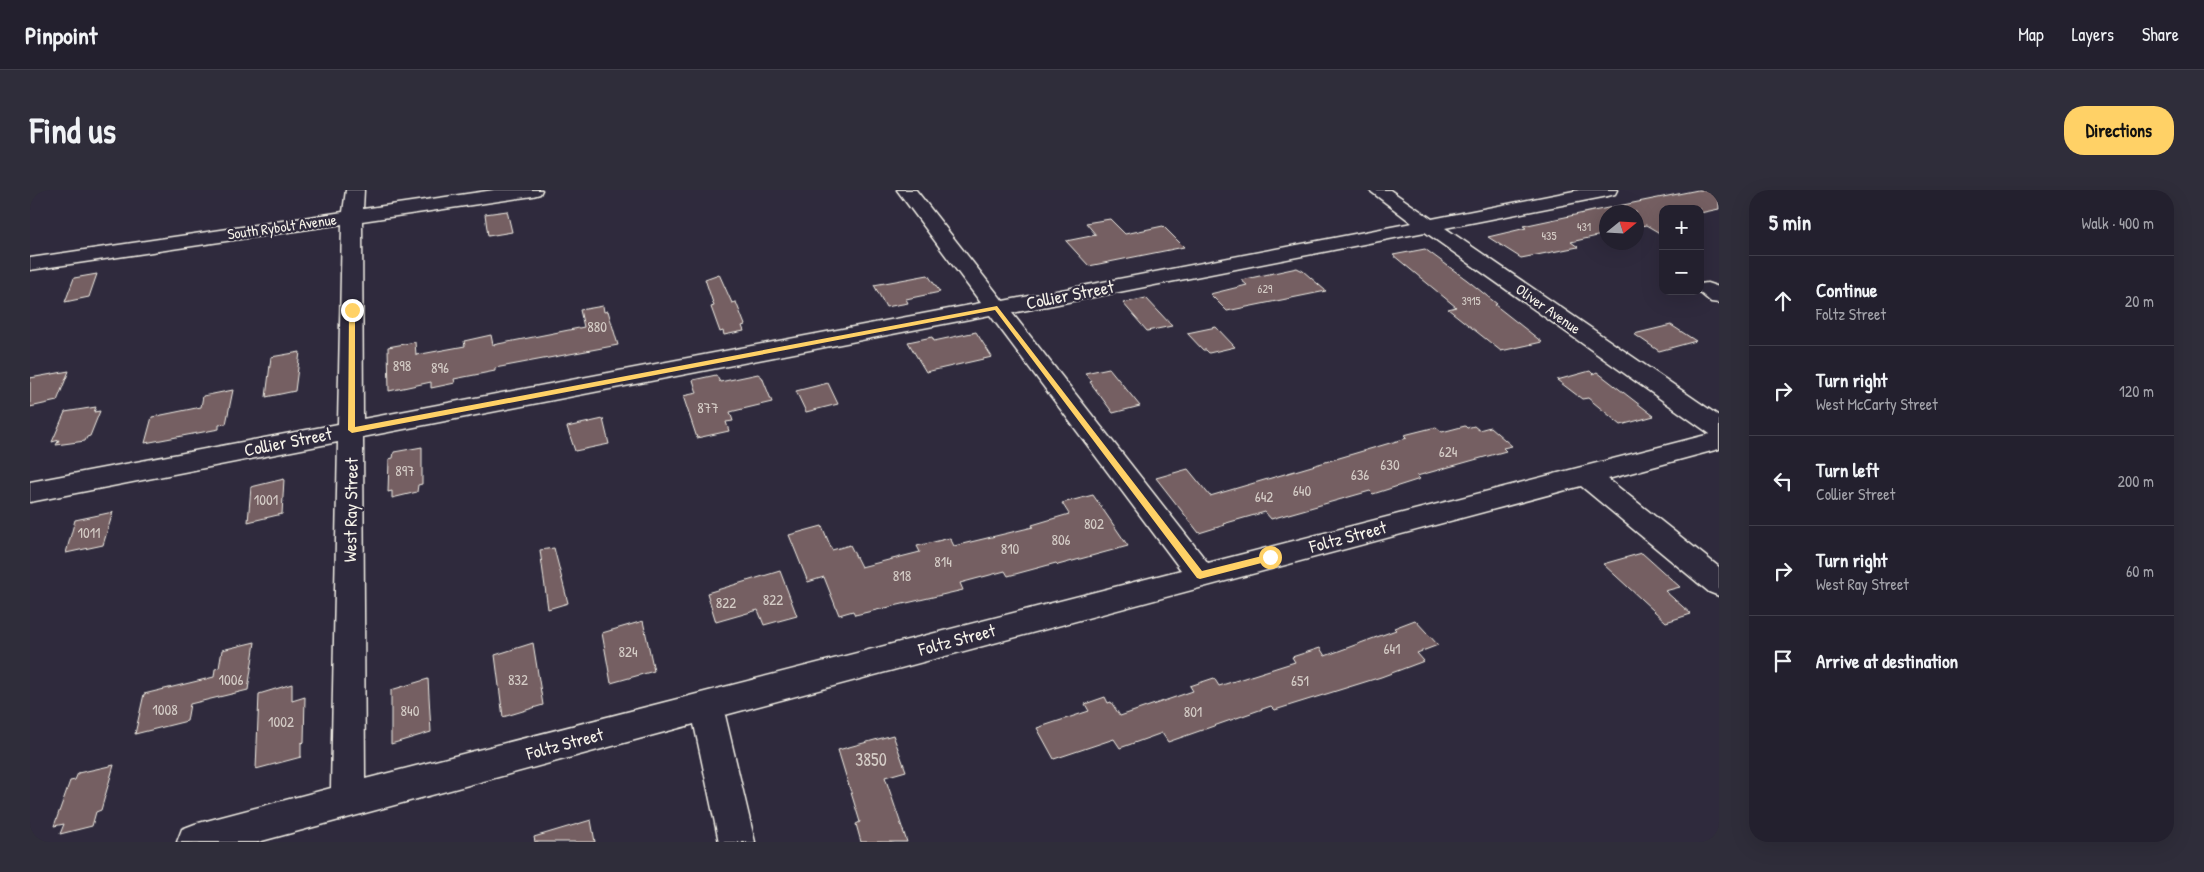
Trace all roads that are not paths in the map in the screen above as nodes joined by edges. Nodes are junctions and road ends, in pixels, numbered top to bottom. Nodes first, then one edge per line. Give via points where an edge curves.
1 (355, 190) edge
2 (533, 190) edge
3 (906, 190) edge
4 (1378, 190) edge
5 (1608, 190) edge
6 (352, 217) junction
7 (1430, 226) junction
8 (30, 264) edge
9 (997, 308) junction
10 (1719, 428) edge
11 (352, 430) junction
12 (1719, 440) edge
13 (1586, 475) junction
14 (30, 492) edge
15 (1200, 575) junction
16 (1719, 584) edge
17 (707, 707) junction
18 (348, 800) junction
19 (195, 842) edge
20 (737, 842) edge

1 - 6 street, West Ray Street
2 - 6 street, South Rybolt Avenue
3 - 9 street
4 - 7 street, Oliver Avenue
5 - 7 street, Collier Street
6 - 8 street, South Rybolt Avenue
6 - 11 street, West Ray Street
7 - 9 street, Collier Street
7 - 10 street, Oliver Avenue
9 - 11 street, Collier Street
9 - 15 street
11 - 14 street, Collier Street
11 - 18 street, West Ray Street
12 - 13 street, Foltz Street
13 - 15 street, Foltz Street
13 - 16 street
15 - 17 street, Foltz Street
17 - 18 street, Foltz Street
17 - 20 street
18 - 19 street, Foltz Street

